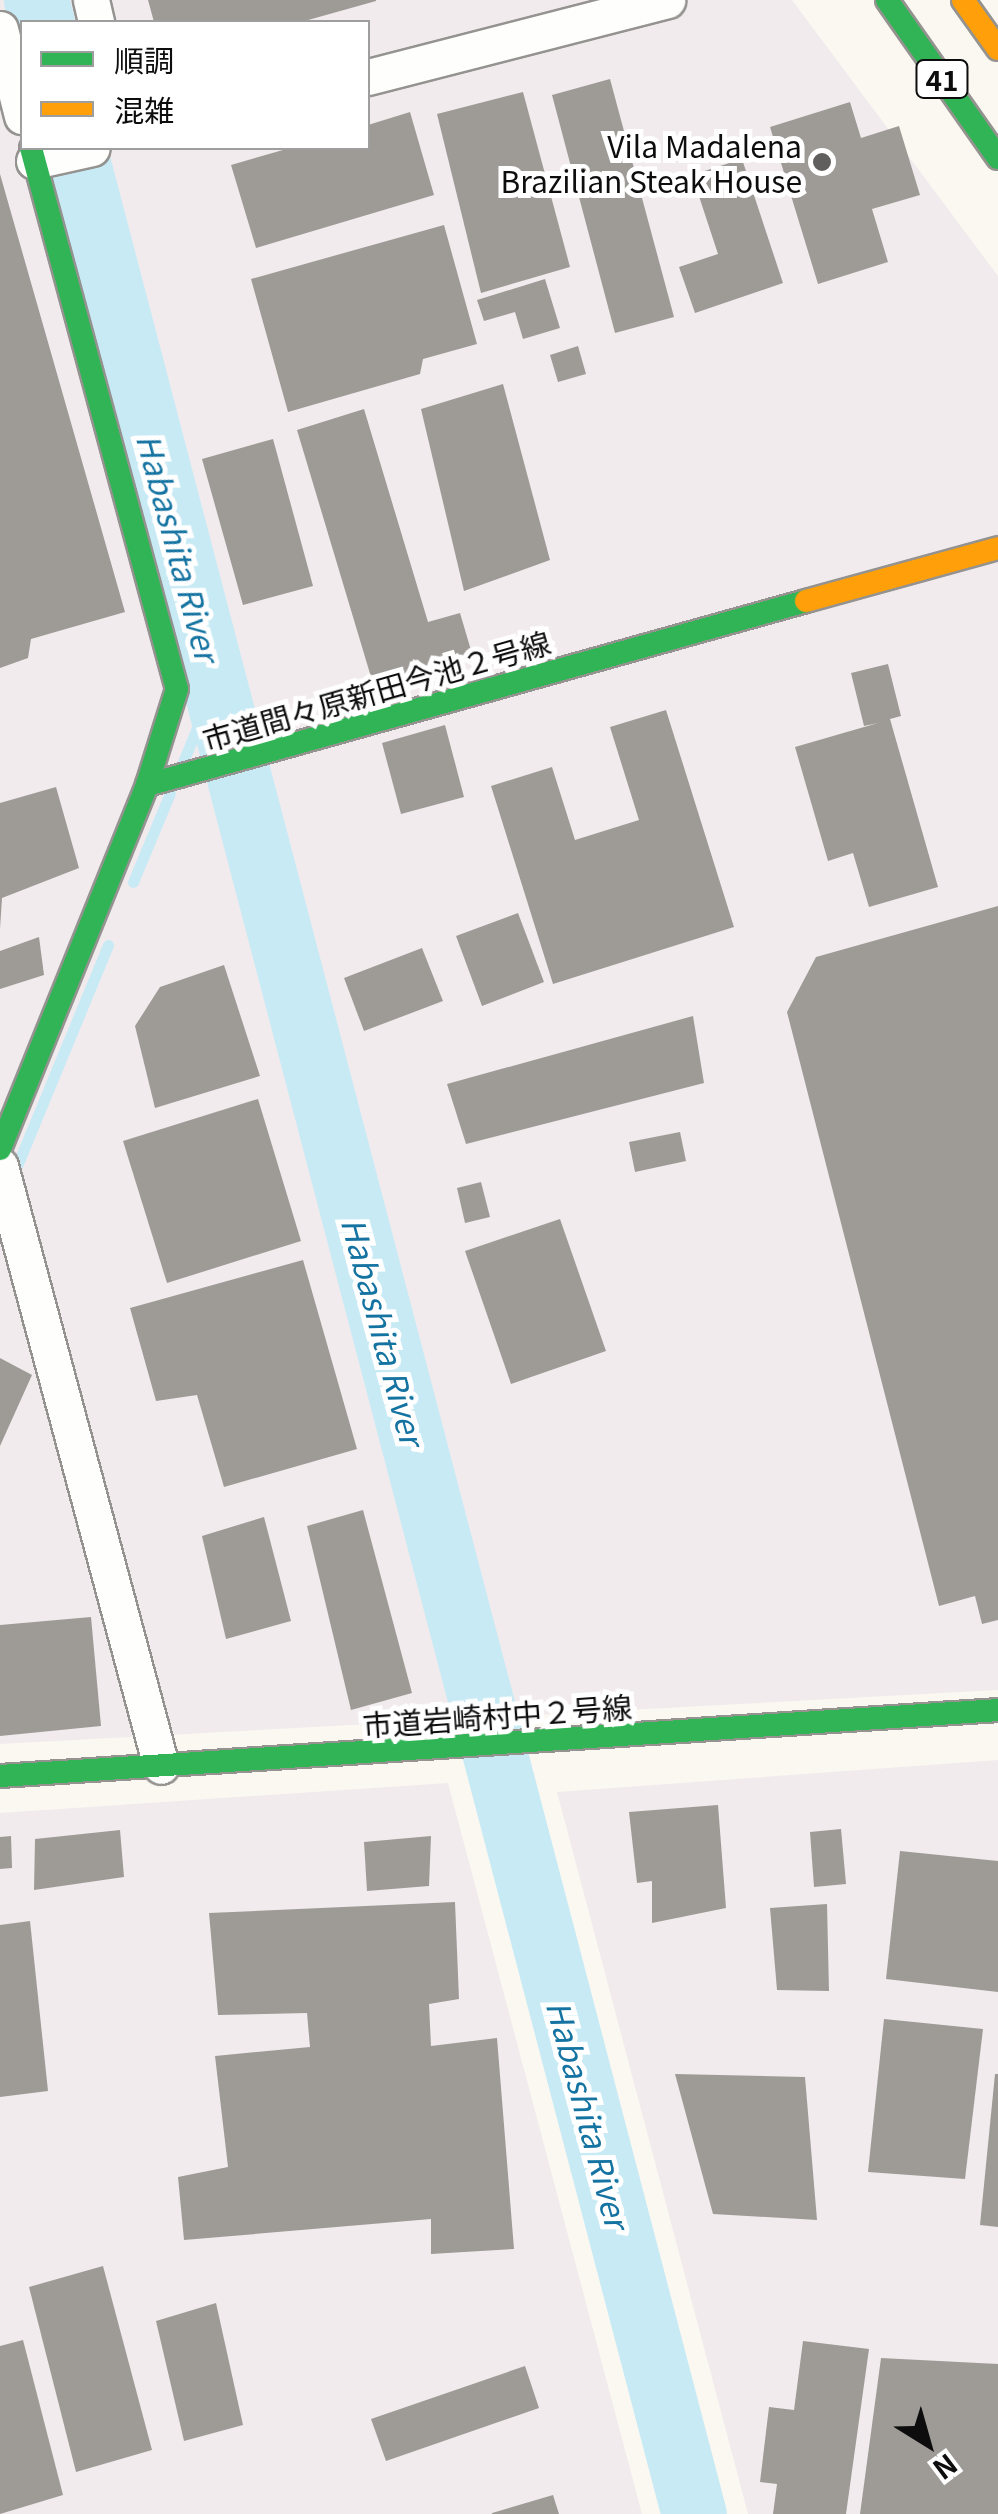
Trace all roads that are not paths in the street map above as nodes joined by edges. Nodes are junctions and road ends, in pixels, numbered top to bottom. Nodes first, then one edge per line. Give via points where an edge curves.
1 (667, 0) edge
2 (887, 0) edge
3 (963, 0) edge
4 (0, 29) edge
5 (998, 50) edge
6 (370, 77) edge
7 (20, 108) edge
8 (72, 150) edge
9 (32, 154) edge
10 (998, 158) edge
11 (998, 548) edge
12 (147, 785) junction
13 (0, 1148) edge
14 (0, 1166) edge
15 (998, 1710) edge
16 (161, 1766) junction
17 (0, 1776) edge

1 - 6 street
2 - 10 main road, 41
3 - 5 main road, 41
4 - 7 street
8 - 9 street
9 - 12 main road via 177,688
11 - 12 main road, 市道間々原新田今池２号線
12 - 13 main road
14 - 16 street
15 - 16 main road, 市道岩崎村中２号線
16 - 17 main road, 市道岩崎村中２号線

